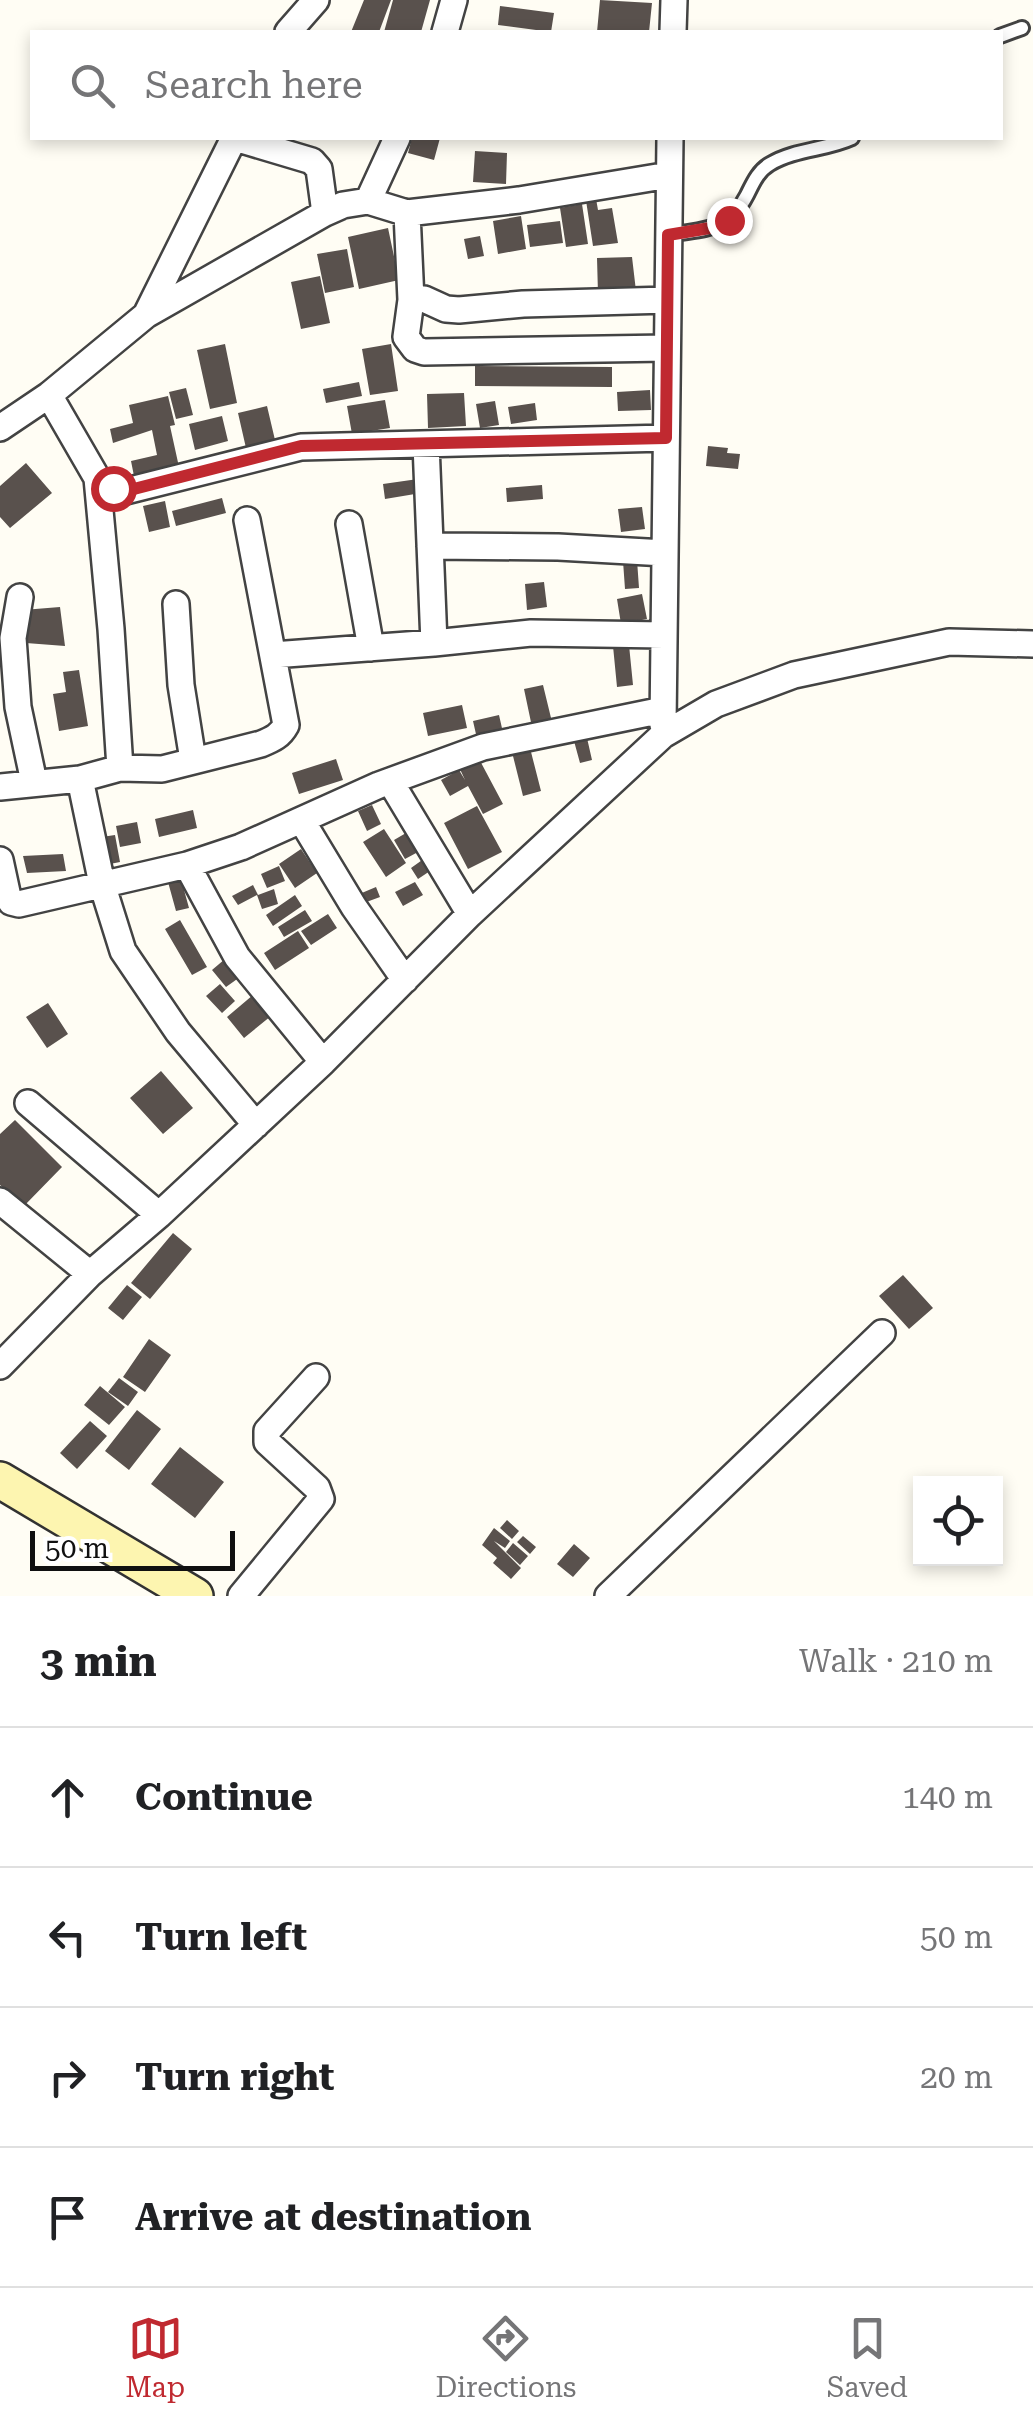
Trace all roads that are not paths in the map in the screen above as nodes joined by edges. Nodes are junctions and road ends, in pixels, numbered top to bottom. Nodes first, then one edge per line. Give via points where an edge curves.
1 (316, 0) edge
2 (454, 0) edge
3 (674, 0) edge
4 (1022, 28) dead end
5 (290, 30) edge
6 (446, 30) edge
7 (673, 30) edge
8 (1003, 35) edge
9 (233, 140) edge
10 (240, 140) edge
11 (396, 140) edge
12 (670, 140) edge
13 (845, 140) edge
14 (669, 174) junction
15 (368, 201) junction
16 (325, 212) junction
17 (407, 213) junction
18 (668, 235) junction
19 (410, 300) junction
20 (668, 300) junction
21 (146, 314) junction
22 (667, 348) junction
23 (49, 396) junction
24 (0, 428) edge
25 (666, 438) junction
26 (426, 444) junction
27 (97, 478) junction
28 (247, 520) dead end
29 (349, 524) dead end
30 (430, 546) junction
31 (665, 553) junction
32 (20, 597) dead end
33 (176, 604) dead end
34 (664, 635) junction
35 (434, 643) junction
36 (1033, 644) edge
37 (372, 648) junction
38 (273, 656) junction
39 (663, 722) junction
40 (193, 760) junction
41 (120, 768) junction
42 (80, 780) junction
43 (390, 781) junction
44 (34, 782) junction
45 (0, 787) edge
46 (302, 821) junction
47 (0, 860) edge
48 (187, 865) junction
49 (102, 884) junction
50 (470, 914) junction
51 (406, 980) junction
52 (323, 1062) junction
53 (28, 1103) dead end
54 (256, 1125) junction
55 (0, 1201) edge
56 (159, 1215) junction
57 (90, 1274) junction
58 (882, 1334) dead end
59 (0, 1366) edge
60 (316, 1377) dead end
61 (0, 1480) edge
62 (181, 1592) edge
63 (241, 1596) edge
64 (608, 1596) edge

1 - 5 street
2 - 6 street
3 - 7 street
4 - 8 lane
9 - 21 street
10 - 16 street via 312,162 319,169
11 - 15 street
12 - 14 street
13 - 18 lane via 767,165 738,213 716,227
14 - 17 street
14 - 18 street
15 - 16 street
15 - 17 street
16 - 21 street
17 - 19 street
18 - 20 street
19 - 20 street via 459,310
19 - 22 street via 406,337 424,352
20 - 22 street
21 - 23 street
22 - 25 street
23 - 24 street
23 - 27 street
25 - 26 street
25 - 31 street
26 - 27 street via 301,446 126,491
26 - 30 street
27 - 41 street
28 - 38 street
29 - 37 street
30 - 31 street
30 - 35 street
31 - 34 street
32 - 44 street via 14,638 18,708
33 - 40 street
34 - 35 street via 531,633
34 - 39 street
35 - 37 street
36 - 39 street via 949,642 794,674
37 - 38 street
38 - 40 street via 286,724 282,733
39 - 43 street via 483,747
39 - 50 street
40 - 41 street
41 - 42 street
42 - 44 street
42 - 49 street
43 - 46 street
43 - 50 street
44 - 45 street
46 - 48 street
46 - 51 street
47 - 49 street via 8,897 18,904
48 - 49 street
48 - 52 street via 237,958
49 - 54 street via 123,951 178,1032
50 - 51 street
51 - 52 street
52 - 54 street
53 - 56 street
54 - 56 street
55 - 57 street
56 - 57 street
57 - 59 street
58 - 64 street
60 - 63 street via 266,1437 321,1500
61 - 62 street

